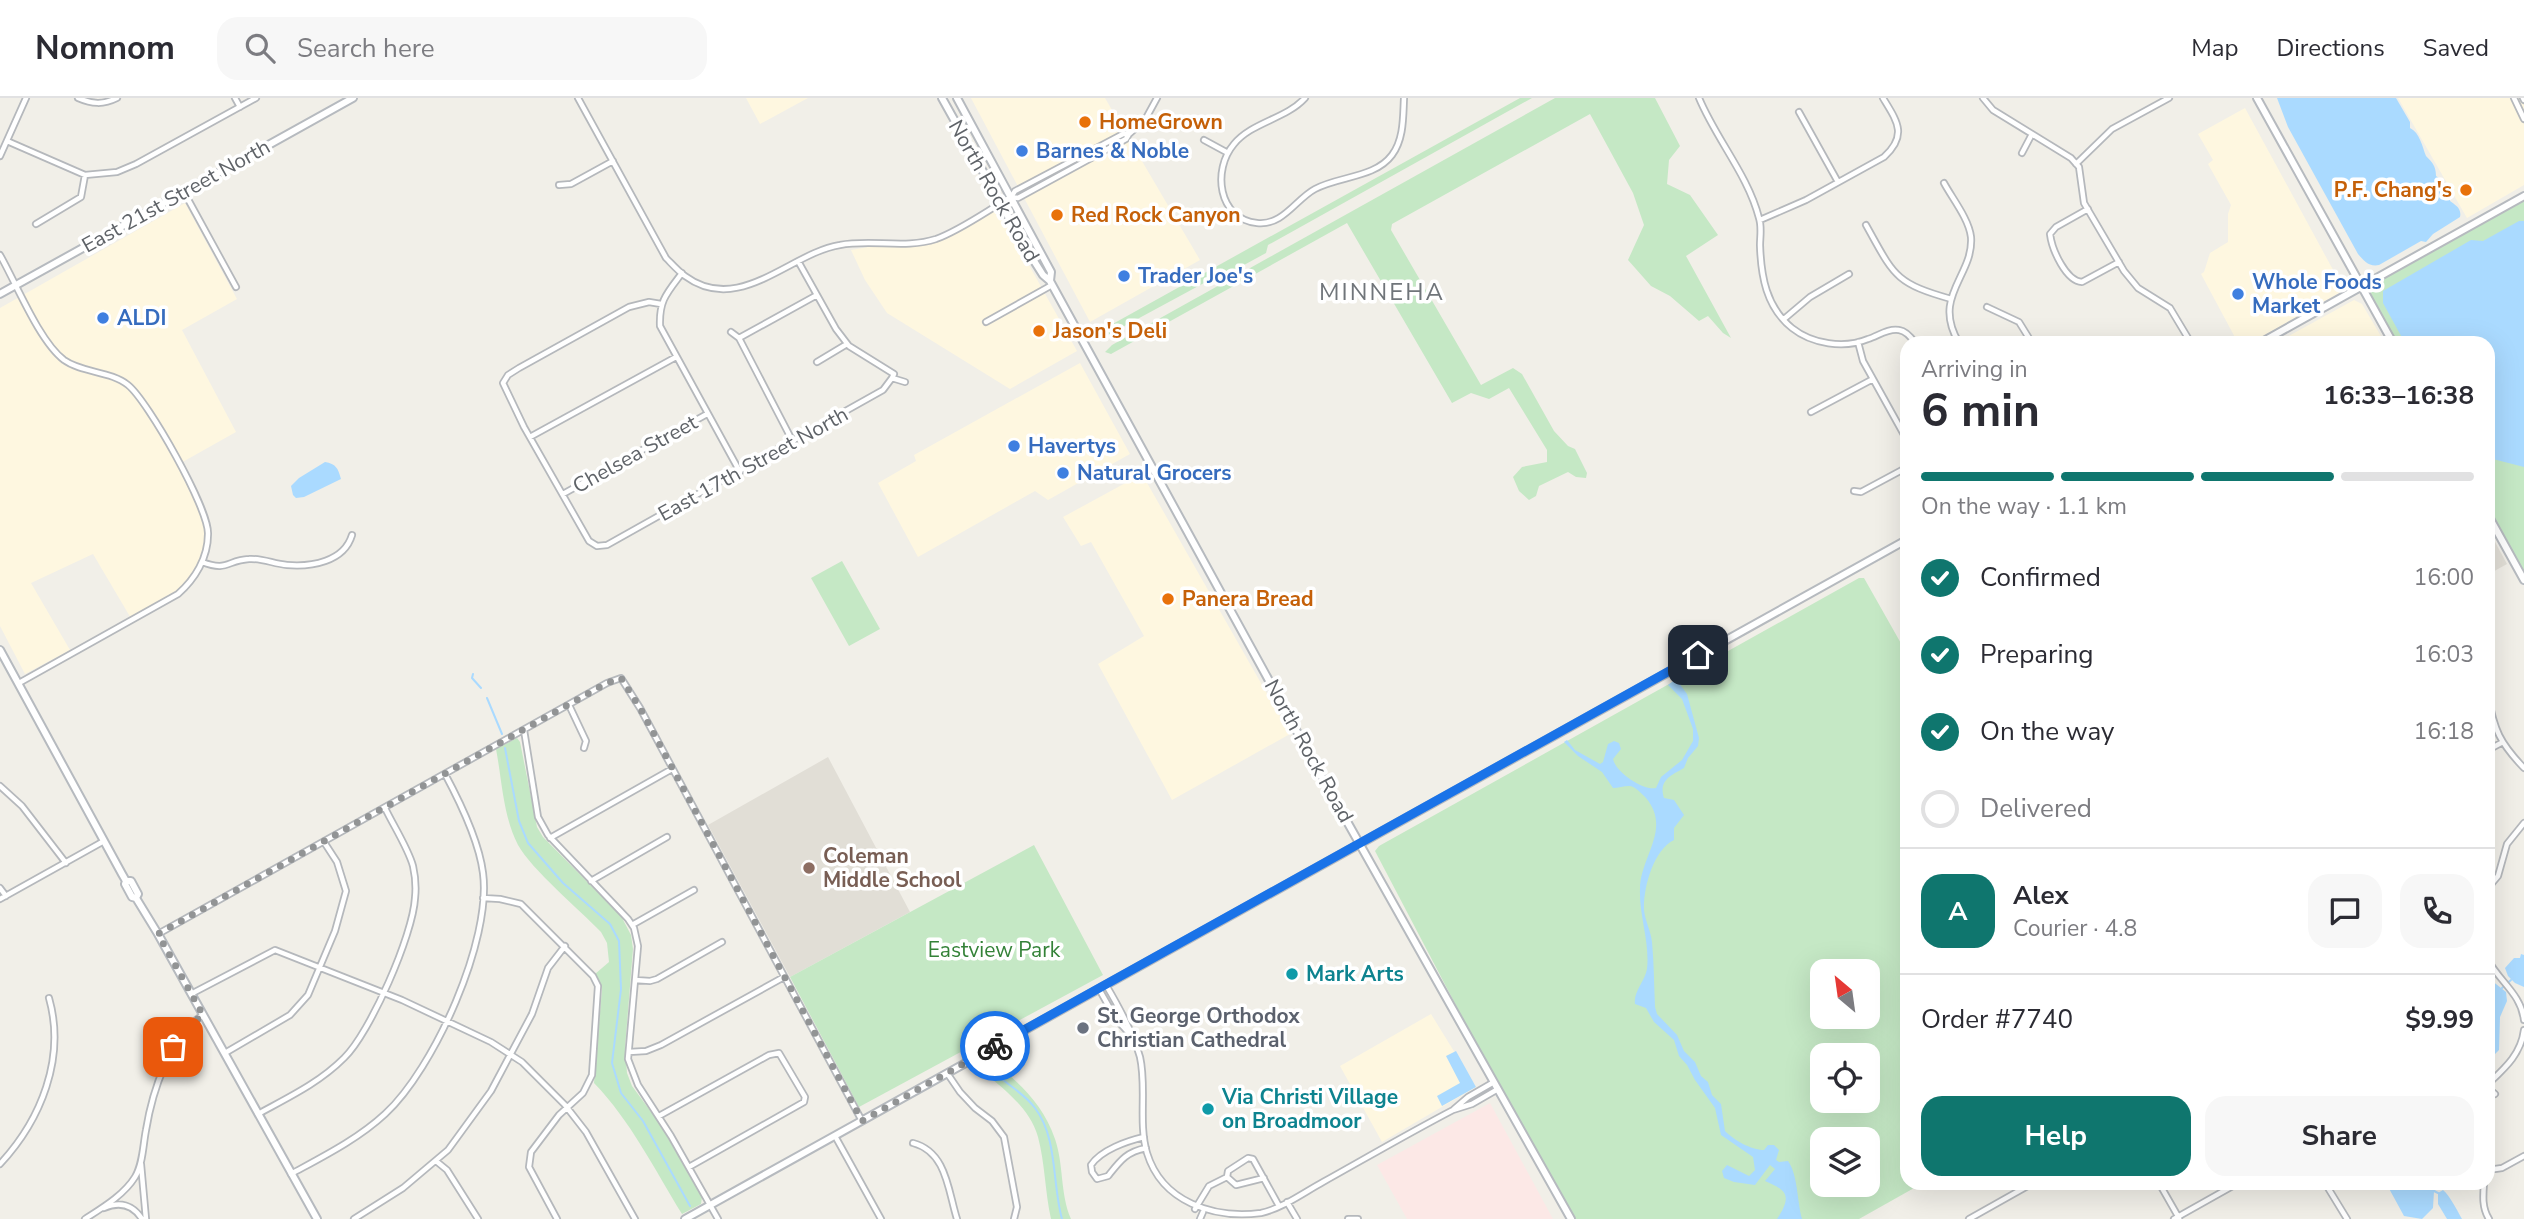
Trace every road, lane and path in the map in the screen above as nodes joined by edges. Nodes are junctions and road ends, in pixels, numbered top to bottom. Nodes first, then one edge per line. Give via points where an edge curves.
1 (26, 98) edge
2 (78, 98) edge
3 (117, 98) edge
4 (235, 98) edge
5 (256, 98) edge
6 (353, 98) edge
7 (578, 98) edge
8 (942, 98) edge
9 (957, 98) edge
10 (1157, 98) edge
11 (1305, 98) edge
12 (1404, 98) edge
13 (1699, 98) edge
14 (1883, 98) edge
15 (1983, 98) edge
16 (2169, 98) edge
17 (2256, 98) edge
18 (2514, 98) edge
19 (240, 107) junction
20 (1799, 112) dead end
21 (2524, 118) edge
22 (2032, 134) junction
23 (1204, 140) dead end
24 (7, 141) junction
25 (1228, 153) junction
26 (2022, 153) dead end
27 (0, 156) edge
28 (613, 161) junction
29 (2076, 164) junction
30 (85, 175) junction
31 (1838, 182) junction
32 (1944, 183) dead end
33 (559, 185) dead end
34 (184, 191) junction
35 (2524, 196) edge
36 (1011, 197) junction
37 (1000, 203) junction
38 (2088, 209) junction
39 (1760, 220) junction
40 (36, 224) dead end
41 (1866, 225) dead end
42 (0, 255) edge
43 (798, 261) junction
44 (2119, 262) junction
45 (682, 273) junction
46 (1849, 274) dead end
47 (1051, 283) junction
48 (16, 285) junction
49 (2362, 286) junction
50 (236, 287) dead end
51 (0, 294) edge
52 (817, 295) junction
53 (1951, 299) junction
54 (661, 303) junction
55 (1987, 307) dead end
56 (1784, 319) junction
57 (986, 322) dead end
58 (731, 332) dead end
59 (1909, 336) edge
60 (1956, 336) edge
61 (2028, 336) edge
62 (2187, 336) edge
63 (2273, 336) edge
64 (2389, 336) edge
65 (739, 338) junction
66 (1858, 342) junction
67 (847, 344) junction
68 (676, 357) junction
69 (817, 362) dead end
70 (892, 378) junction
71 (1873, 379) junction
72 (905, 382) dead end
73 (1811, 412) dead end
74 (707, 414) junction
75 (1900, 428) edge
76 (530, 438) junction
77 (793, 442) junction
78 (1900, 471) edge
79 (740, 472) junction
80 (1854, 491) dead end
81 (563, 494) junction
82 (2495, 528) edge
83 (352, 535) dead end
84 (1900, 543) edge
85 (202, 562) junction
86 (2524, 580) edge
87 (0, 650) edge
88 (19, 683) junction
89 (569, 705) junction
90 (2495, 728) edge
91 (523, 730) junction
92 (2501, 743) junction
93 (2495, 746) edge
94 (584, 748) dead end
95 (672, 768) junction
96 (2524, 768) edge
97 (445, 774) junction
98 (0, 786) edge
99 (385, 808) junction
100 (2524, 823) edge
101 (667, 837) dead end
102 (550, 838) junction
103 (104, 841) junction
104 (324, 842) junction
105 (1359, 843) junction
106 (66, 863) junction
107 (2495, 880) edge
108 (591, 881) junction
109 (0, 888) edge
110 (694, 890) dead end
111 (6, 896) junction
112 (483, 898) junction
113 (0, 899) edge
114 (632, 925) junction
115 (158, 934) junction
116 (722, 942) dead end
117 (565, 946) junction
118 (320, 967) junction
119 (2495, 971) edge
120 (784, 976) junction
121 (635, 980) junction
122 (1106, 985) junction
123 (1099, 989) junction
124 (383, 992) junction
125 (191, 994) junction
126 (49, 998) dead end
127 (203, 1015) junction
128 (2524, 1020) edge
129 (446, 1021) junction
130 (2524, 1030) edge
131 (1130, 1036) junction
132 (2524, 1037) edge
133 (629, 1052) junction
134 (509, 1053) junction
135 (224, 1054) junction
136 (947, 1073) junction
137 (2495, 1078) edge
138 (1494, 1082) junction
139 (1498, 1089) junction
140 (567, 1108) junction
141 (1453, 1110) junction
142 (258, 1114) junction
143 (659, 1116) junction
144 (862, 1121) junction
145 (835, 1136) junction
146 (1144, 1137) junction
147 (913, 1143) dead end
148 (1146, 1148) junction
149 (142, 1155) junction
150 (2524, 1156) edge
151 (436, 1161) junction
152 (0, 1164) edge
153 (689, 1167) junction
154 (2495, 1169) edge
155 (292, 1174) junction
156 (1227, 1177) junction
157 (1264, 1178) junction
158 (2021, 1190) edge
159 (2163, 1190) edge
160 (2226, 1190) edge
161 (2329, 1190) edge
162 (2483, 1190) edge
163 (1287, 1202) junction
164 (710, 1205) junction
165 (1279, 1206) junction
166 (1195, 1209) junction
167 (95, 1212) junction
168 (1203, 1212) junction
169 (2177, 1218) edge
170 (85, 1219) edge
171 (144, 1219) edge
172 (317, 1219) edge
173 (354, 1219) edge
174 (478, 1219) edge
175 (557, 1219) edge
176 (635, 1219) edge
177 (685, 1219) edge
178 (718, 1219) edge
179 (881, 1219) edge
180 (957, 1219) edge
181 (1014, 1219) edge
182 (1200, 1219) edge
183 (1297, 1219) edge
184 (1348, 1219) edge
185 (1358, 1219) edge
186 (1571, 1219) edge
187 (1969, 1219) edge
188 (2347, 1219) edge
189 (2489, 1219) edge

1 - 24 street
2 - 3 street via 93,104
4 - 19 street
5 - 19 street
6 - 34 main road, East 21st Street North
7 - 28 street
8 - 37 main road, North Rock Road
9 - 36 main road, North Rock Road
10 - 36 street via 1126,139 1018,198
11 - 25 street via 1242,136
12 - 25 street via 1402,130 1387,161 1320,186 1278,220 1258,224 1244,220 1226,202 1220,177
13 - 39 street
14 - 31 street via 1898,122 1895,145 1884,157
15 - 22 street via 1993,110
16 - 29 street via 2112,129
17 - 49 main road
18 - 21 street
19 - 30 street via 136,164 117,172
20 - 31 street
22 - 26 street
22 - 29 street
23 - 25 street
24 - 27 street
24 - 30 street
28 - 33 street via 571,184
28 - 45 street via 666,258
29 - 38 street
30 - 40 street via 81,197
31 - 39 street
32 - 53 street via 1971,241
34 - 48 main road, East 21st Street North
34 - 50 street
35 - 49 main road
36 - 37 street
36 - 47 main road, North Rock Road via 1051,272
37 - 43 street via 936,239 838,245
37 - 47 main road, North Rock Road
38 - 44 street
38 - 44 street via 2050,234 2069,276 2082,282
39 - 56 street via 1761,275 1771,303
41 - 53 street via 1889,267 1905,282
42 - 48 street
43 - 45 street via 761,282 728,289 710,287
43 - 52 street
44 - 62 street via 2138,288 2170,308
45 - 54 street
46 - 56 street
47 - 57 street
47 - 105 main road, North Rock Road
48 - 51 main road, East 21st Street North
48 - 85 street via 44,338 64,360 122,381 145,404 201,504 209,532
49 - 63 main road
49 - 64 main road
52 - 65 street
52 - 67 street
53 - 60 street via 1950,320
54 - 68 street via 660,326
54 - 76 street via 637,303 508,376 503,383
55 - 61 street via 2019,322
56 - 66 street via 1816,340
58 - 65 street
59 - 66 street via 1888,330
65 - 77 street
66 - 71 street
67 - 69 street
67 - 70 street via 894,374
68 - 74 street
68 - 76 street
70 - 72 street
70 - 77 street, East 17th Street North via 883,390
71 - 73 street
71 - 75 street
74 - 79 street
74 - 81 street, Chelsea Street
76 - 81 street
77 - 79 street, East 17th Street North
78 - 80 street via 1861,492
79 - 81 street, East 17th Street North via 607,545 589,541
82 - 86 main road
83 - 85 street via 341,554 318,563 289,565 252,558 220,567
84 - 105 main road
85 - 88 street via 178,594
87 - 88 main road
88 - 103 main road
89 - 91 street
89 - 94 street via 586,741
89 - 95 street via 621,678
90 - 92 street
91 - 97 street
91 - 102 street via 538,817
92 - 93 street
92 - 96 street
95 - 102 street
95 - 120 street
97 - 99 street
97 - 112 street via 466,814 483,872
98 - 106 street via 22,806
99 - 104 street
99 - 124 street via 413,866 415,897 410,925
100 - 107 street via 2507,844
101 - 108 street
102 - 108 street
103 - 106 street
103 - 115 main road via 128,891
104 - 115 street
104 - 118 street via 337,862 346,891
105 - 122 main road
105 - 138 main road, North Rock Road
106 - 111 street
108 - 114 street
109 - 111 street
110 - 114 street
111 - 113 street
112 - 117 street via 522,904
112 - 129 street via 469,964
114 - 121 street via 638,946
115 - 125 main road
116 - 121 street via 657,979
117 - 134 street via 548,968 532,1014
117 - 140 street via 598,986 592,1075 583,1093
118 - 124 street
118 - 125 street via 275,950
118 - 135 street via 308,995 290,1015
119 - 128 street via 2515,994
120 - 133 street via 662,1045
120 - 144 street
121 - 133 street
122 - 123 main road
122 - 131 street
123 - 131 street
123 - 136 main road
124 - 129 street
124 - 142 street via 367,1029 346,1056 321,1079
125 - 127 main road
126 - 152 street via 56,1028 49,1076 26,1131
127 - 135 main road
127 - 149 street via 174,1044 146,1126
129 - 134 street
129 - 155 street via 413,1084 385,1114 356,1137
130 - 132 street
131 - 146 street via 1140,1057
132 - 137 street via 2515,1057
133 - 143 street via 638,1085
134 - 140 street
134 - 151 street via 491,1091
135 - 142 main road
136 - 144 main road
136 - 181 street via 1004,1137 1017,1207
138 - 139 main road, North Rock Road
138 - 141 street
139 - 141 street
139 - 186 main road, North Rock Road
140 - 175 street via 531,1152 528,1167
140 - 176 street via 586,1132
141 - 163 street
142 - 155 main road
143 - 153 street
143 - 153 street via 769,1055 779,1053 792,1071 804,1102
144 - 145 main road
145 - 164 main road
145 - 179 street
146 - 148 street
146 - 148 street via 1100,1155 1091,1165 1092,1172 1097,1179 1108,1177 1122,1157
147 - 180 street via 921,1145 946,1171
148 - 166 street via 1163,1183
149 - 167 street via 136,1177
149 - 171 street
150 - 154 street
151 - 173 street
151 - 174 street via 447,1170
153 - 164 street
155 - 172 main road
156 - 157 street via 1236,1185
156 - 157 street via 1228,1171 1248,1158
156 - 166 street via 1209,1186
157 - 165 street
158 - 187 street
159 - 169 street
160 - 169 street
161 - 188 street
162 - 189 street
163 - 165 street
163 - 183 street
164 - 177 main road
164 - 178 street
165 - 168 street via 1247,1216
166 - 168 street
167 - 170 street
167 - 171 street via 124,1204
168 - 182 street
184 - 185 street

